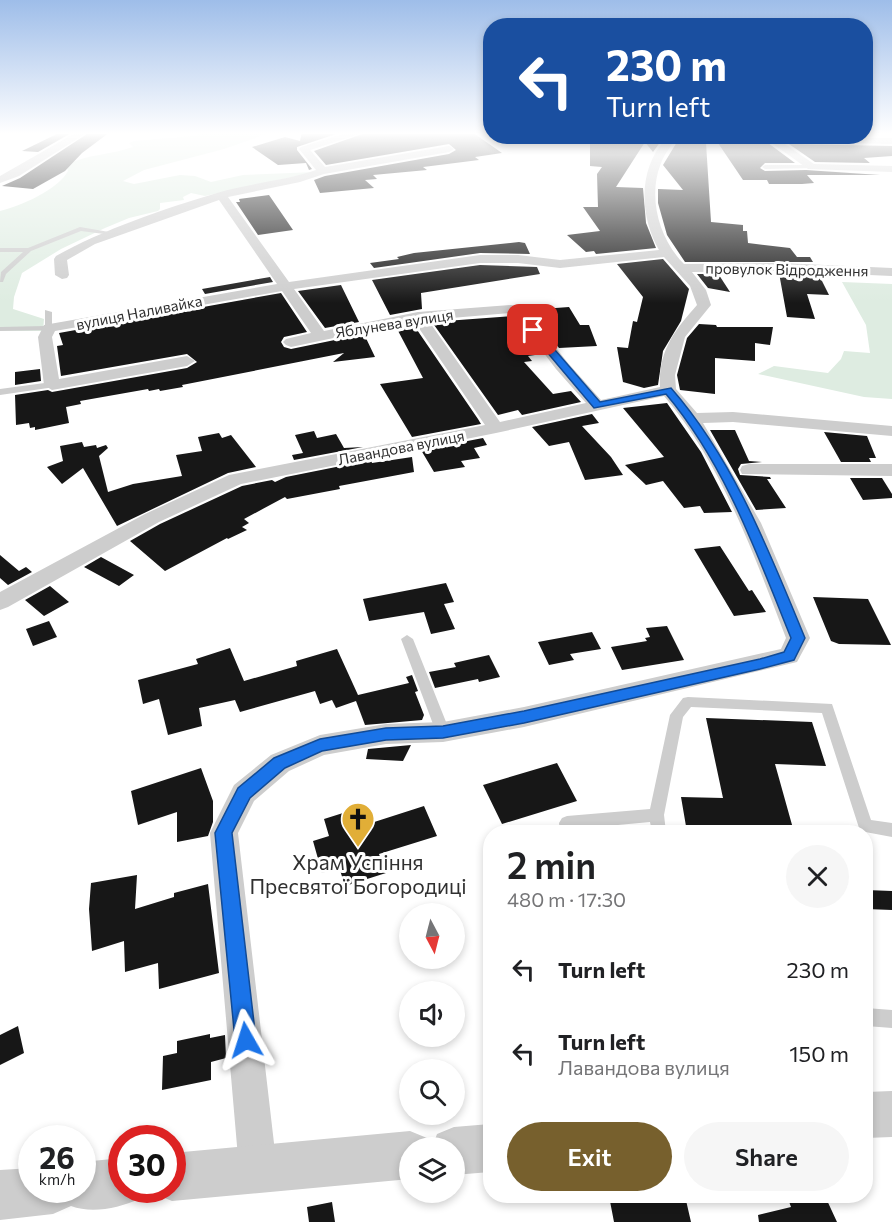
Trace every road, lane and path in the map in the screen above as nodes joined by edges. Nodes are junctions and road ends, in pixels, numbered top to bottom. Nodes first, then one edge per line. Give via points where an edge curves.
1 (250, 189) edge
2 (651, 189) edge
3 (221, 195) junction
4 (112, 233) junction
5 (0, 250) edge
6 (29, 250) junction
7 (667, 253) junction
8 (681, 268) junction
9 (892, 272) edge
10 (62, 275) dead end
11 (0, 280) edge
12 (286, 286) junction
13 (48, 312) dead end
14 (418, 316) junction
15 (49, 328) junction
16 (0, 329) edge
17 (319, 334) junction
18 (291, 342) dead end
19 (187, 361) dead end
20 (52, 385) junction
21 (668, 390) junction
22 (0, 392) edge
23 (598, 406) junction
24 (692, 418) junction
25 (496, 428) junction
26 (892, 431) edge
27 (749, 470) dead end
28 (892, 470) edge
29 (0, 602) edge
30 (407, 639) dead end
31 (443, 732) junction
32 (656, 815) junction
33 (567, 825) edge
34 (658, 825) edge
35 (865, 825) edge
36 (873, 827) edge
37 (892, 830) edge
38 (873, 1018) edge
39 (892, 1019) edge
40 (892, 1114) edge
41 (873, 1115) edge
42 (483, 1149) edge
43 (465, 1150) edge
44 (399, 1156) edge
45 (258, 1169) junction
46 (186, 1176) edge
47 (18, 1193) edge
48 (0, 1195) edge

1 - 3 street
2 - 7 street via 652,218
3 - 4 street
3 - 12 street
4 - 6 lane via 80,229
4 - 10 street via 60,259
5 - 6 lane
6 - 11 lane
7 - 8 street
7 - 12 street via 560,264 480,259
8 - 9 street, провулок Відродження
8 - 21 street via 704,296 704,305 678,336 667,375
12 - 15 street, вулиця Наливайка
12 - 17 street
13 - 15 lane
14 - 17 street, Яблунева вулиця
14 - 23 street, Яблунева вулиця via 519,311
14 - 25 street
15 - 16 lane
15 - 20 street via 45,337
17 - 18 street, Яблунева вулиця
19 - 20 street
20 - 22 lane
21 - 23 street, Лавандова вулиця
21 - 24 street
23 - 25 street, Лавандова вулиця
24 - 26 street via 733,417
24 - 31 street via 751,524 798,638 789,656
25 - 29 street, Лавандова вулиця via 236,479 152,518
27 - 28 street
30 - 31 lane
31 - 45 street via 386,734 320,745 280,763 244,793 224,833
32 - 33 lane
32 - 34 lane
32 - 35 lane via 677,715 688,702 827,708
36 - 37 lane
38 - 39 lane
40 - 41 street
42 - 43 street
44 - 45 street
45 - 46 street
47 - 48 street

